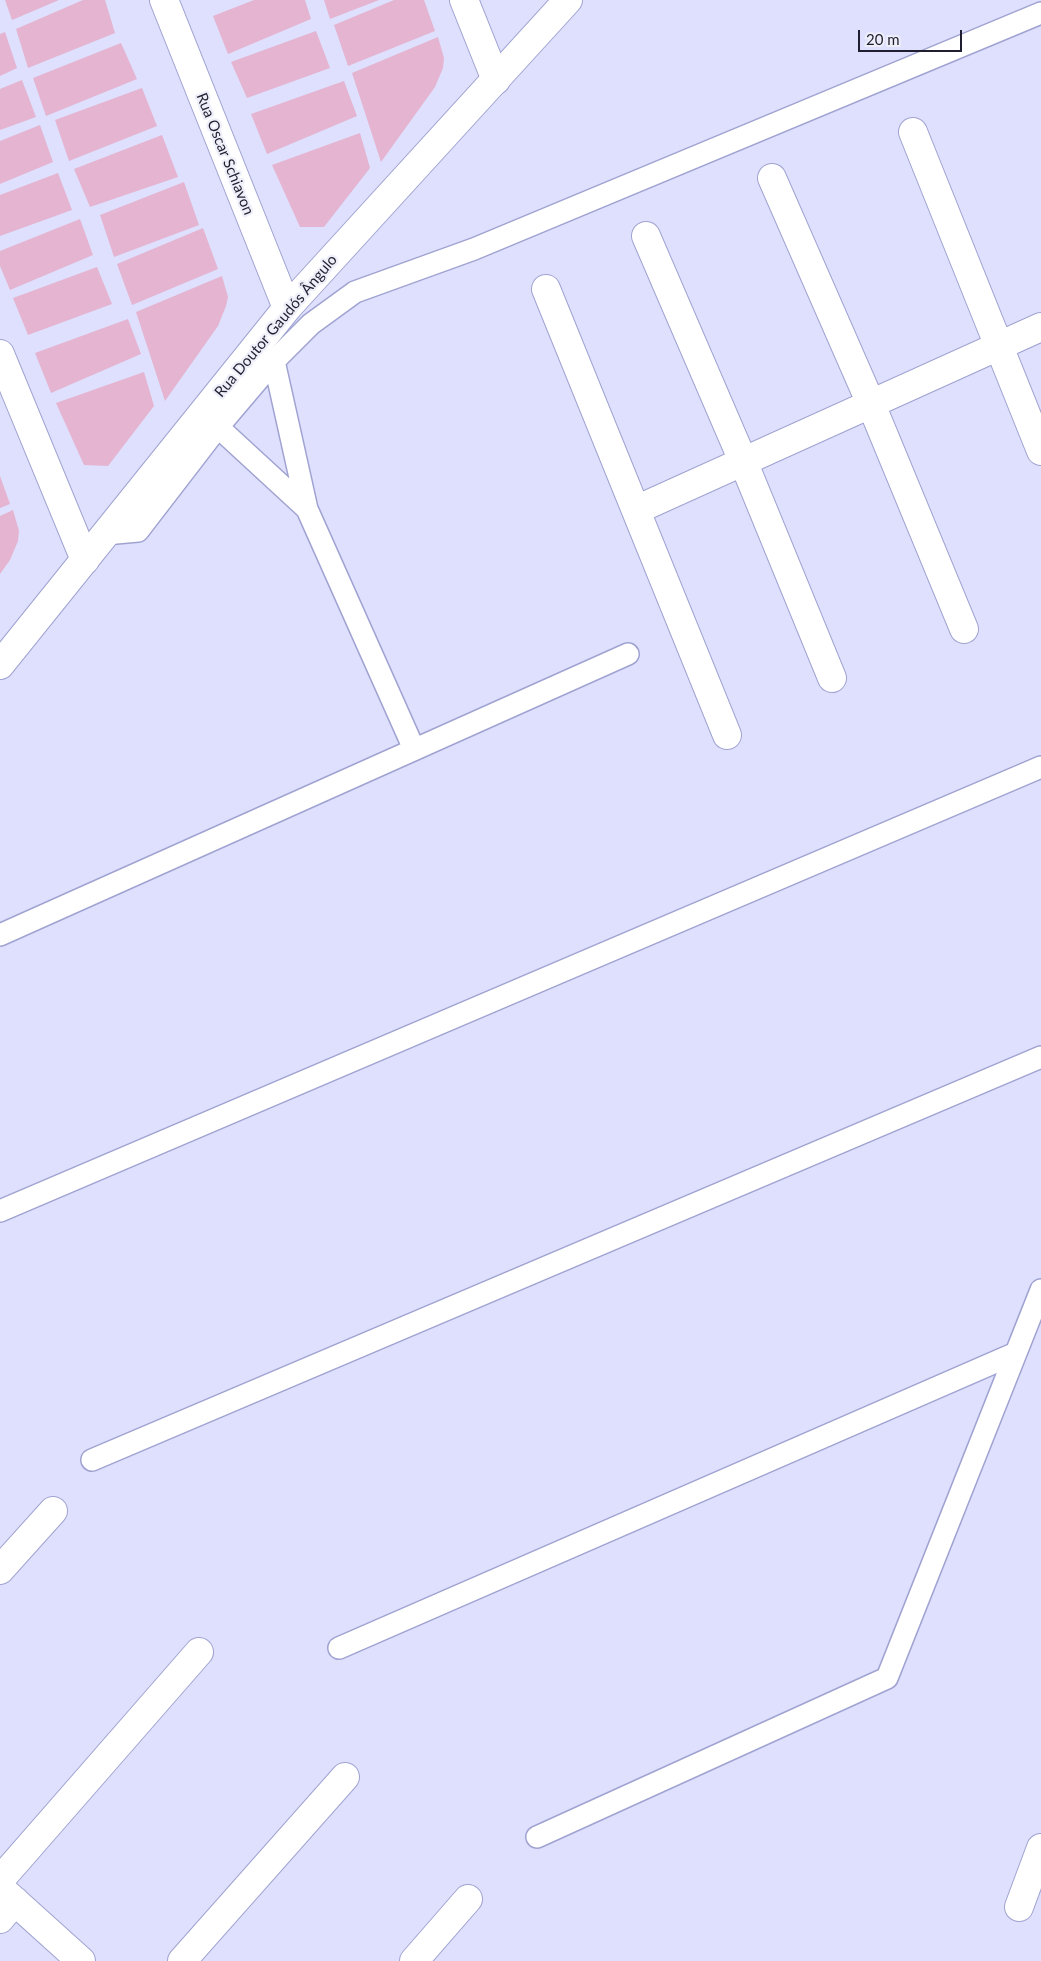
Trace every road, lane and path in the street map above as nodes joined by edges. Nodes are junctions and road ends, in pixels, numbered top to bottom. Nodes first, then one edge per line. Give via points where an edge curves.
1 (164, 0) edge
2 (464, 0) edge
3 (568, 0) edge
4 (1041, 13) edge
5 (496, 80) junction
6 (913, 132) dead end
7 (772, 178) dead end
8 (646, 236) dead end
9 (546, 289) dead end
10 (287, 308) junction
11 (1041, 327) edge
12 (999, 346) junction
13 (0, 354) edge
14 (274, 361) junction
15 (871, 404) junction
16 (218, 427) junction
17 (1041, 451) edge
18 (743, 461) junction
19 (307, 509) junction
20 (636, 510) junction
21 (105, 534) junction
22 (85, 560) junction
23 (964, 629) dead end
24 (628, 654) dead end
25 (0, 665) edge
26 (832, 678) dead end
27 (727, 735) dead end
28 (414, 749) junction
29 (1041, 767) edge
30 (0, 935) edge
31 (1041, 1057) edge
32 (0, 1211) edge
33 (1041, 1290) edge
34 (1016, 1353) junction
35 (92, 1460) dead end
36 (53, 1511) dead end
37 (0, 1570) edge
38 (339, 1648) dead end
39 (199, 1652) dead end
40 (345, 1777) dead end
41 (537, 1837) dead end
42 (1041, 1848) edge
43 (4, 1897) edge
44 (468, 1899) dead end
45 (1019, 1907) dead end
46 (70, 1958) edge
47 (182, 1961) edge
48 (414, 1961) edge

1 - 10 street, Rua Oscar Schiavon
2 - 5 street
3 - 5 street, Rua Doutor Gaudós Ângulo
4 - 14 lane via 474,249 355,292 311,324
5 - 10 street, Rua Doutor Gaudós Ângulo
6 - 12 street
7 - 15 street
8 - 18 street
9 - 20 street
10 - 21 street, Rua Doutor Gaudós Ângulo
11 - 12 street
12 - 15 street
12 - 17 street
13 - 22 street
14 - 16 lane
14 - 19 lane
15 - 18 street
15 - 23 street
16 - 19 lane
16 - 21 lane via 138,531
18 - 20 street
18 - 26 street
19 - 28 lane
20 - 27 street
21 - 22 street, Rua Doutor Gaudós Ângulo
22 - 25 street, Rua Doutor Gaudós Ângulo
24 - 28 lane
28 - 30 lane
29 - 32 lane
31 - 35 lane
33 - 34 lane
34 - 38 lane
34 - 41 lane via 887,1678
36 - 37 street
39 - 43 street
40 - 47 street
42 - 45 street
43 - 46 street
44 - 48 street

